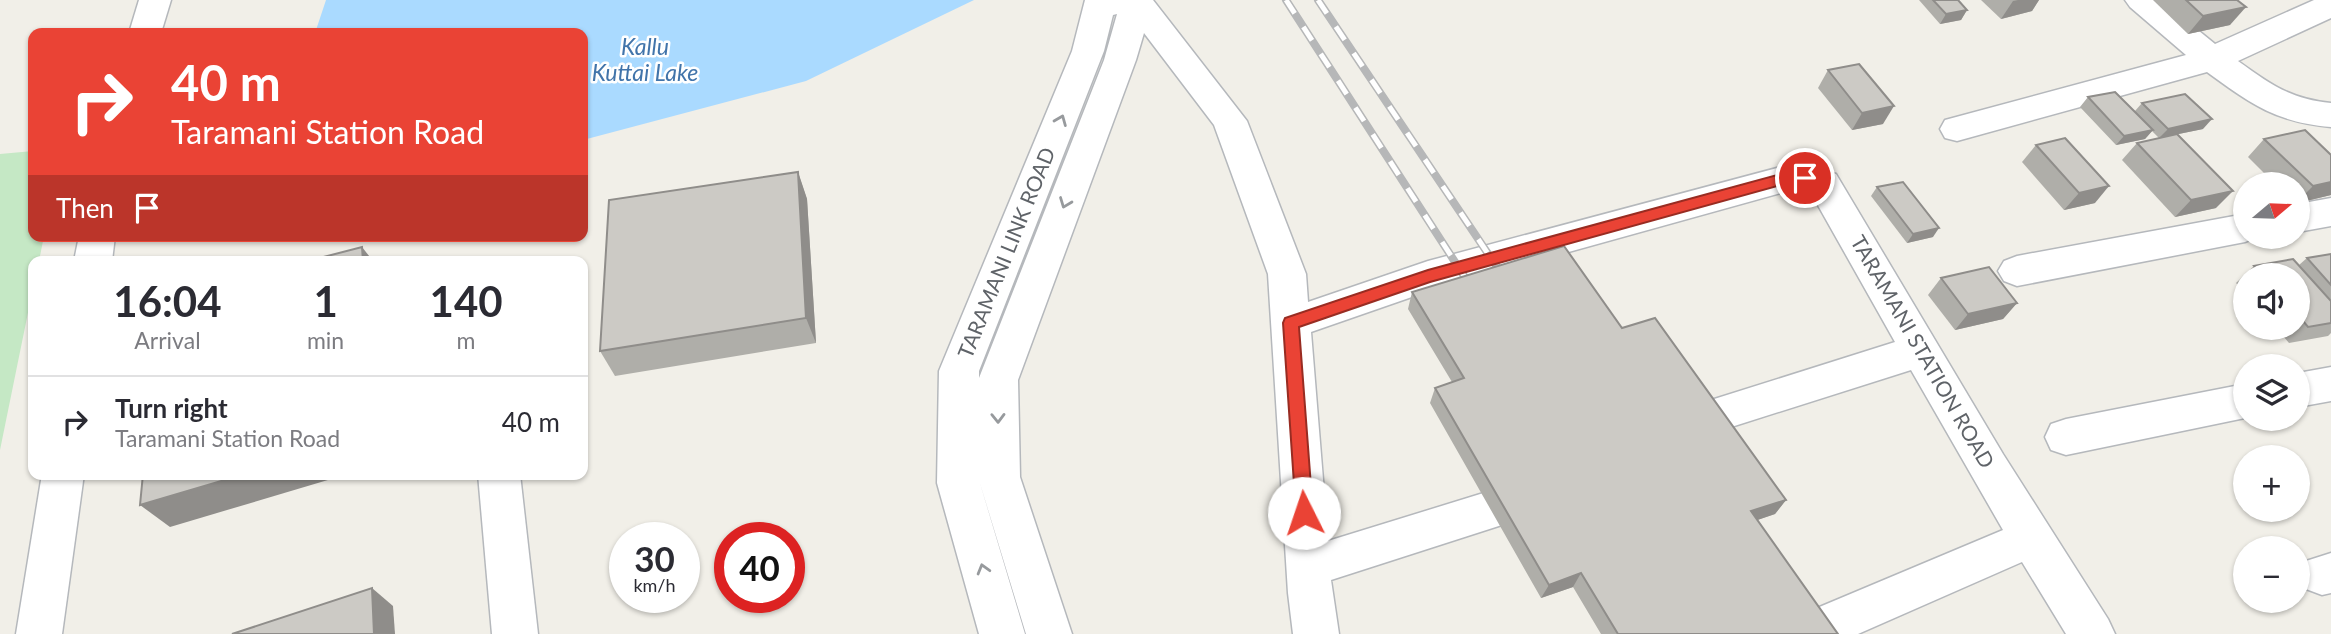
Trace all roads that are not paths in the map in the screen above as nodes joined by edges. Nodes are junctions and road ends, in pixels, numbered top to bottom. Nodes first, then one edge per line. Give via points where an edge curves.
1 (155, 0) edge
2 (2141, 0) edge
3 (1119, 2) edge
4 (2331, 5) edge
5 (147, 28) edge
6 (2212, 59) junction
7 (2331, 115) edge
8 (1957, 129) dead end
9 (2331, 212) edge
10 (2310, 216) edge
11 (2233, 230) edge
12 (2017, 271) dead end
13 (1291, 323) junction
14 (1922, 350) junction
15 (2331, 384) edge
16 (2310, 388) edge
17 (2233, 403) edge
18 (1706, 418) edge
19 (2066, 437) dead end
20 (61, 480) edge
21 (500, 480) edge
22 (1490, 510) dead end
23 (2029, 539) junction
24 (1308, 567) junction
25 (1814, 631) edge
26 (39, 634) edge
27 (515, 634) edge
28 (1002, 634) edge
29 (1049, 634) edge
30 (1316, 634) edge
31 (2092, 634) edge

1 - 5 street
2 - 6 street
3 - 13 street via 1230,121 1287,274
28 -> 3 street, TARAMANI LINK ROAD via 958,483 959,372 1088,51
3 -> 29 street, TARAMANI LINK ROAD via 1120,60 998,380 999,477
4 - 6 street
6 - 7 street via 2270,100
6 - 8 street
9 - 10 street
11 - 12 street
13 - 14 street, TARAMANI STATION ROAD via 1428,276 1788,178 1805,178 1822,183
13 - 24 street
14 - 18 street
14 - 23 street, TARAMANI STATION ROAD
15 - 16 street
17 - 19 street
20 - 26 street
21 - 27 street
22 - 24 street
23 - 25 street
23 - 31 street, TARAMANI STATION ROAD
24 - 30 street

